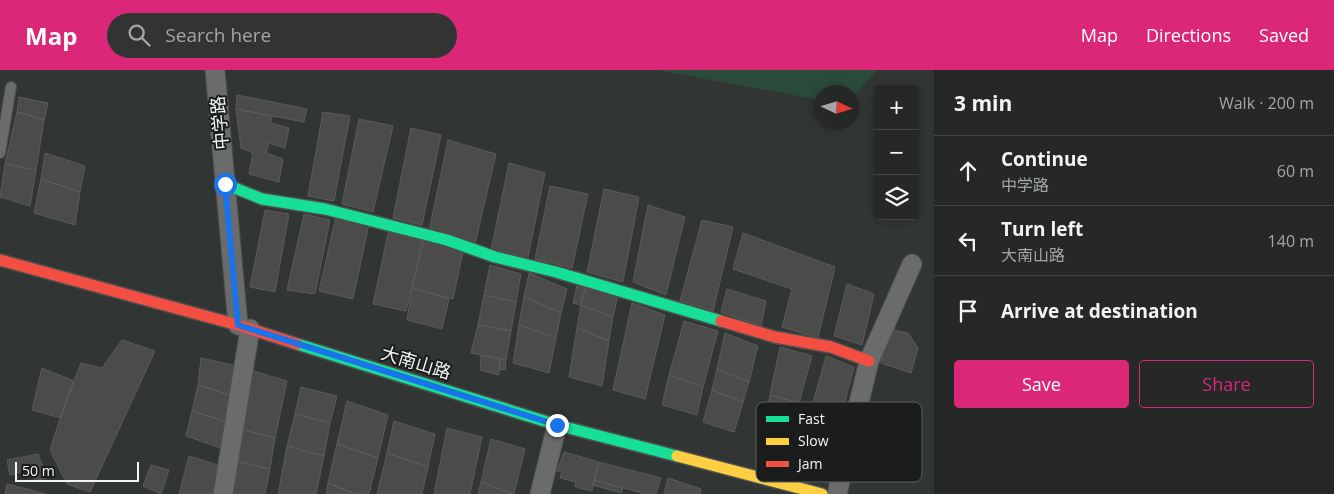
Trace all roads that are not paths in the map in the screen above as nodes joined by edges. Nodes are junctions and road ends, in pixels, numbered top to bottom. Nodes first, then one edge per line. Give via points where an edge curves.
1 (215, 70) edge
2 (11, 87) dead end
3 (0, 153) edge
4 (225, 184) junction
5 (0, 260) edge
6 (912, 264) dead end
7 (244, 327) junction
8 (869, 361) junction
9 (859, 402) edge
10 (557, 425) junction
11 (756, 477) edge
12 (776, 482) edge
13 (223, 494) edge
14 (540, 494) edge
15 (822, 494) edge

1 - 4 street, 中学路
2 - 3 lane
4 - 7 street, 中学路
4 - 8 main road via 262,199 325,209 447,240 775,337 831,347
5 - 7 main road, 大南山路
6 - 8 street
7 - 10 main road, 大南山路
7 - 13 street, 中学路
8 - 9 street
10 - 11 main road, 大南山路
10 - 14 street
12 - 15 main road, 大南山路

